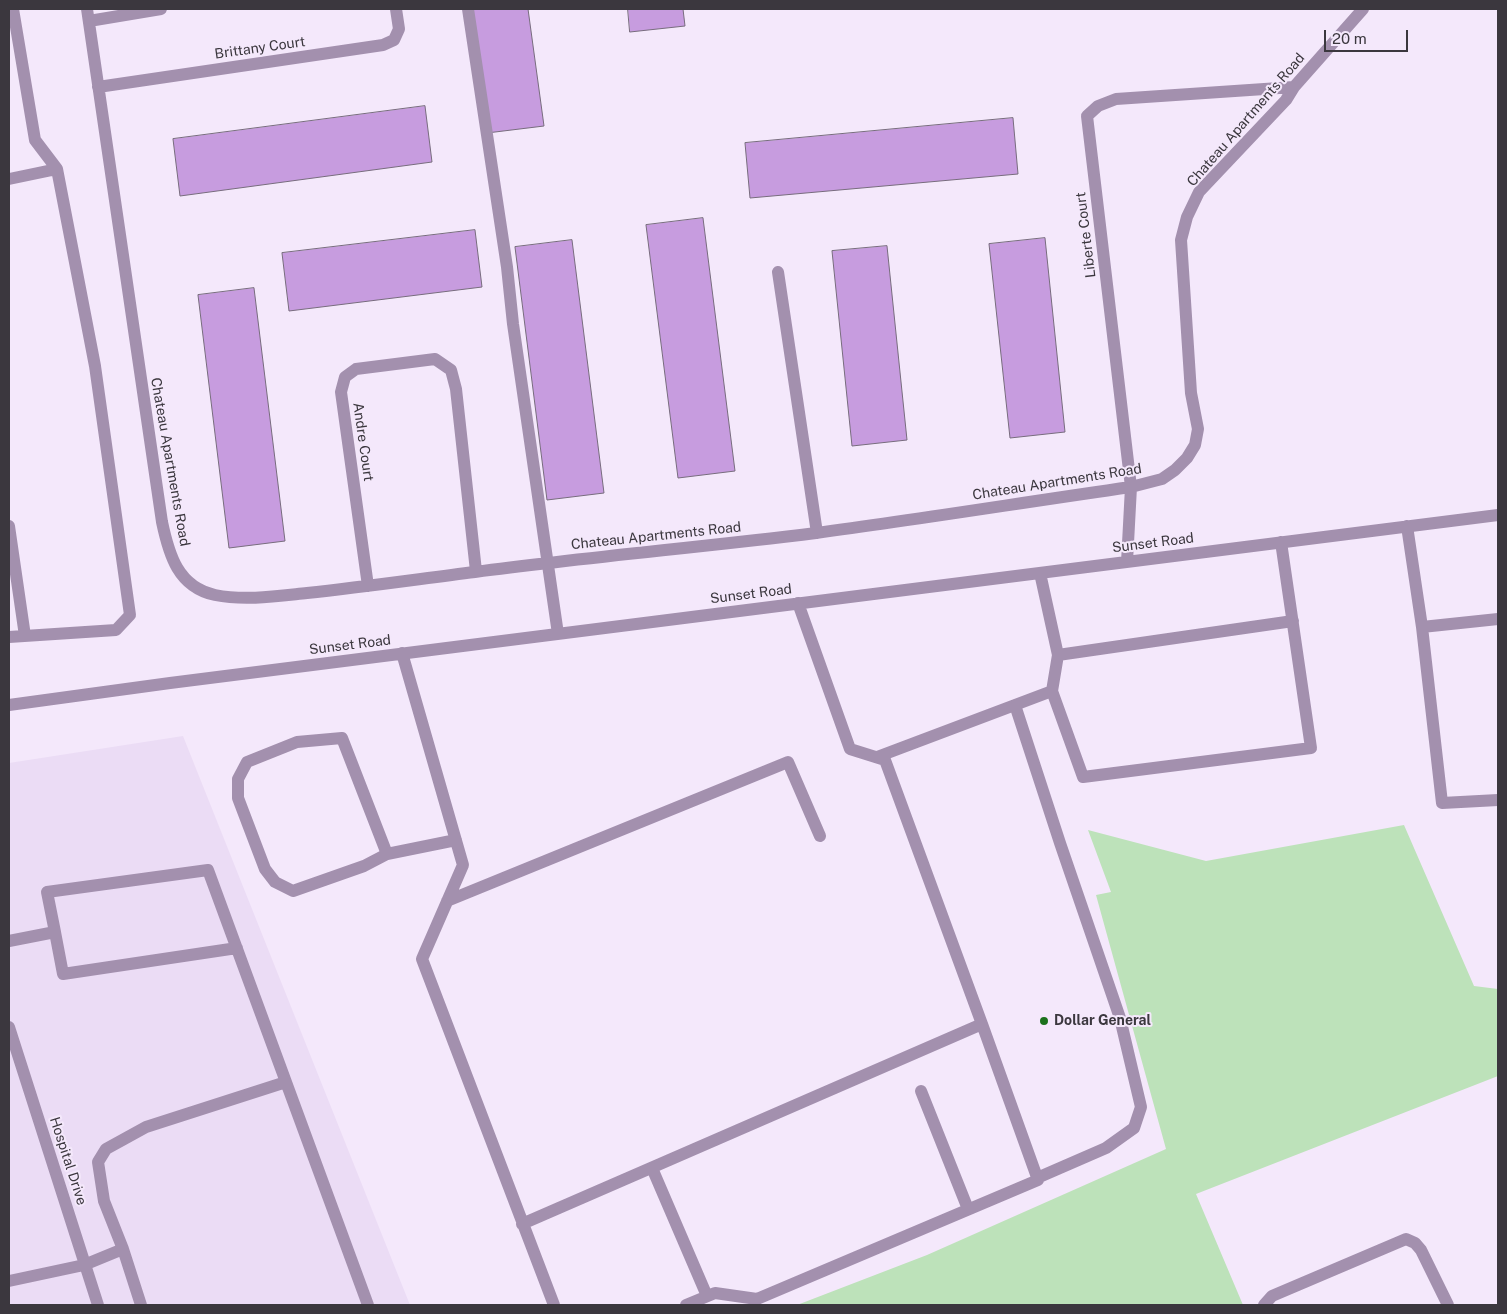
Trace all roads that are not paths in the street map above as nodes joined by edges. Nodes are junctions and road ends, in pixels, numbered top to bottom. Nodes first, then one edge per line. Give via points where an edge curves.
1 (13, 9) edge
2 (161, 9) edge
3 (396, 9) edge
4 (468, 9) edge
5 (1364, 9) edge
6 (88, 15) edge
7 (98, 87) junction
8 (1294, 87) junction
9 (57, 169) junction
10 (9, 179) edge
11 (778, 272) dead end
12 (1131, 487) junction
13 (1498, 516) edge
14 (9, 526) edge
15 (1407, 526) junction
16 (816, 533) junction
17 (1281, 542) junction
18 (1127, 562) junction
19 (548, 563) junction
20 (476, 571) junction
21 (1040, 573) junction
22 (368, 586) junction
23 (798, 604) junction
24 (1498, 618) edge
25 (1292, 621) junction
26 (1422, 627) junction
27 (558, 634) junction
28 (25, 636) junction
29 (9, 637) edge
30 (402, 653) junction
31 (1058, 655) junction
32 (1052, 691) junction
33 (9, 705) edge
34 (1015, 705) junction
35 (877, 757) junction
36 (1498, 800) edge
37 (820, 836) dead end
38 (456, 840) junction
39 (387, 854) junction
40 (447, 901) junction
41 (55, 932) junction
42 (9, 942) edge
43 (236, 948) junction
44 (982, 1024) junction
45 (9, 1026) edge
46 (286, 1082) junction
47 (921, 1091) dead end
48 (652, 1168) junction
49 (1037, 1178) junction
50 (968, 1209) junction
51 (522, 1224) junction
52 (123, 1249) junction
53 (84, 1265) junction
54 (9, 1281) edge
55 (707, 1296) junction
56 (98, 1305) edge
57 (141, 1305) edge
58 (368, 1305) edge
59 (554, 1305) edge
60 (686, 1305) edge
61 (1264, 1305) edge
62 (1448, 1305) edge

1 - 9 street via 35,140
2 - 6 street
3 - 7 street, Brittany Court via 399,29 394,40 383,46
4 - 19 street
5 - 8 street, Chateau Apartments Road
6 - 7 street, Chateau Apartments Road
7 - 22 street, Chateau Apartments Road via 162,522 177,570 194,586 214,595 265,597
8 - 12 street, Chateau Apartments Road via 1286,100 1199,192 1187,217 1181,240 1191,393 1198,429 1195,445 1187,458 1162,479
8 - 12 street, Liberte Court via 1116,99 1098,106 1087,116
9 - 10 street
9 - 28 street via 95,366 130,615 116,630
11 - 16 street
12 - 16 street, Chateau Apartments Road
12 - 18 street, Liberte Court
13 - 15 street, Sunset Road
14 - 28 street
15 - 17 street, Sunset Road
15 - 26 street
16 - 19 street, Chateau Apartments Road
17 - 18 street, Sunset Road
17 - 25 street
18 - 21 street, Sunset Road
19 - 20 street, Chateau Apartments Road
19 - 27 street
20 - 22 street, Chateau Apartments Road
20 - 22 street, Andre Court via 456,389 451,370 435,359 356,369 345,376 340,392
21 - 23 street, Sunset Road
21 - 31 street
23 - 27 street, Sunset Road
23 - 35 street via 850,748
24 - 26 street
25 - 31 street
25 - 32 street via 1312,748 1083,777
26 - 36 street via 1442,803
27 - 30 street, Sunset Road
28 - 29 street
30 - 33 street, Sunset Road
30 - 38 street
31 - 32 street
32 - 34 street
34 - 35 street
34 - 49 street via 1120,1018 1141,1107 1134,1128 1106,1148
35 - 44 street via 885,760
37 - 40 street via 788,762
38 - 39 street
38 - 40 street via 463,865
39 - 39 street via 342,738 297,742 247,762 238,779 238,798 266,869 276,882 293,891 364,866
40 - 51 street via 422,959
41 - 42 street
41 - 43 street via 63,974
41 - 43 street via 47,892 208,870
43 - 46 street
44 - 48 street
44 - 49 street
45 - 53 street, Hospital Drive
46 - 52 street via 146,1127 106,1149 98,1162 104,1201
46 - 58 street
47 - 50 street
48 - 51 street
48 - 55 street
49 - 50 street
50 - 55 street via 757,1299 715,1293
51 - 59 street
52 - 53 street
52 - 57 street
53 - 54 street
53 - 56 street, Hospital Drive
55 - 60 street
61 - 62 street via 1272,1296 1406,1239 1416,1243 1421,1250

